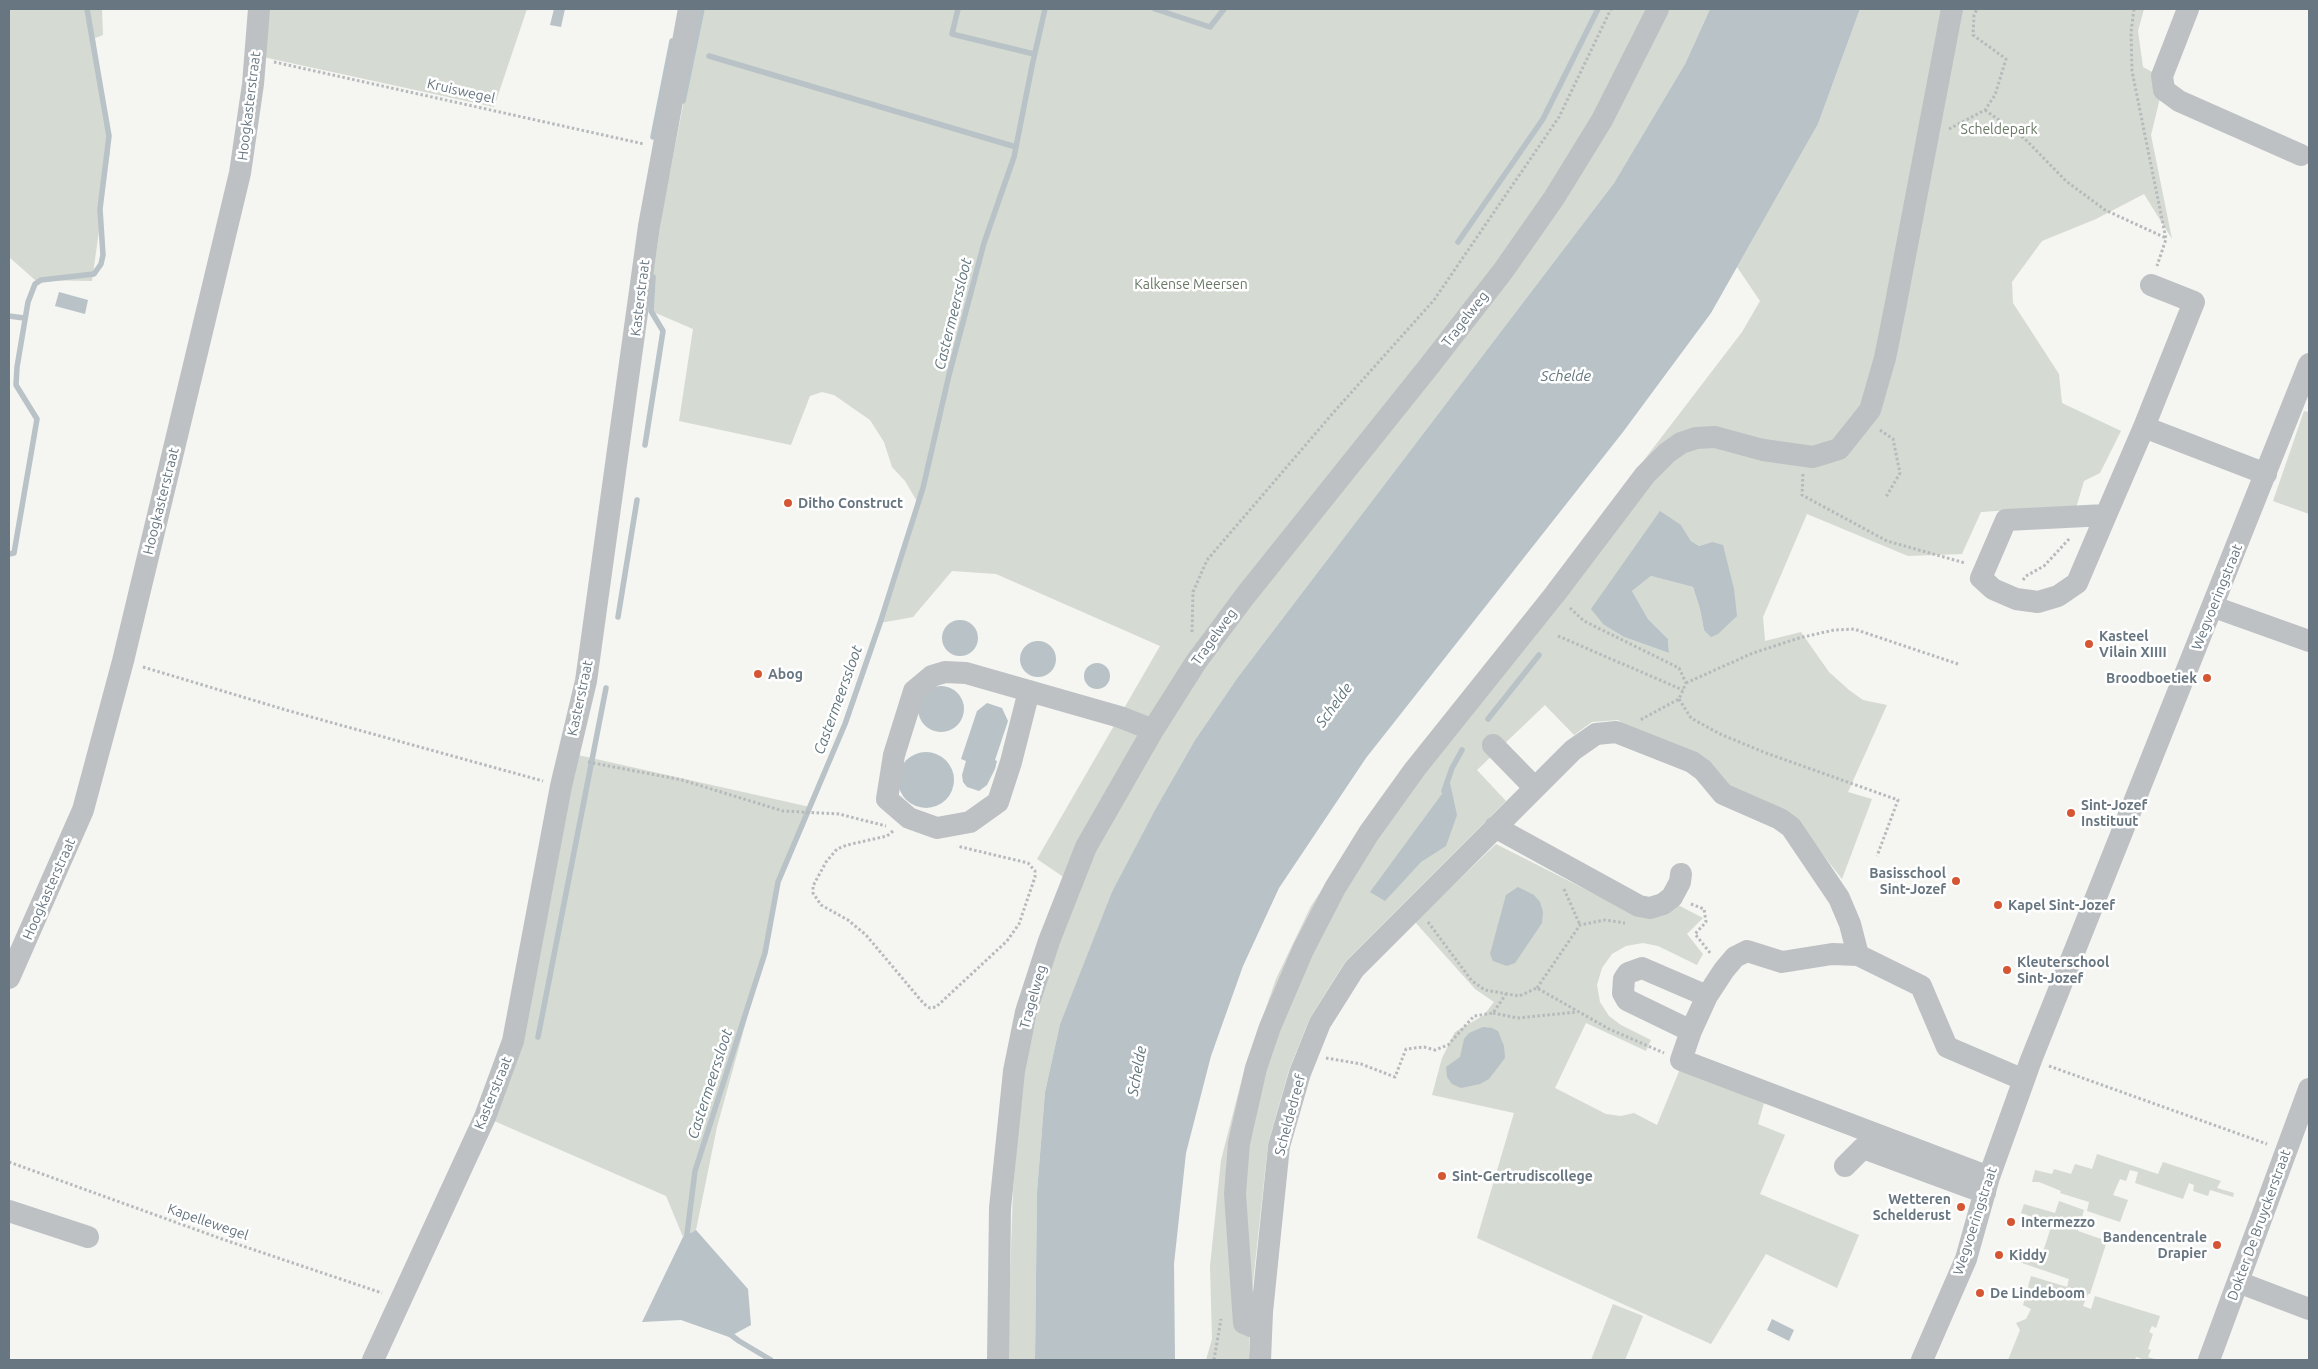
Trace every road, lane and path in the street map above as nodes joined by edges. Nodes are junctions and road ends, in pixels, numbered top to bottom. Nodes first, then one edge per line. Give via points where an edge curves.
1 (260, 9) edge
2 (689, 9) edge
3 (1612, 9) edge
4 (1658, 9) edge
5 (1952, 9) edge
6 (1978, 9) edge
7 (2134, 9) edge
8 (2188, 9) edge
9 (255, 59) junction
10 (1985, 110) junction
11 (1925, 143) junction
12 (662, 148) junction
13 (2301, 155) dead end
14 (2166, 239) junction
15 (2151, 285) joint
16 (2309, 364) edge
17 (1864, 418) junction
18 (2144, 427) junction
19 (1805, 456) junction
20 (2266, 474) junction
21 (1886, 497) dead end
22 (2096, 516) junction
23 (1985, 568) junction
24 (1555, 594) junction
25 (2012, 597) junction
26 (2214, 607) junction
27 (1558, 636) dead end
28 (2309, 641) edge
29 (123, 661) junction
30 (1196, 662) junction
31 (1958, 664) dead end
32 (1686, 684) junction
33 (1683, 690) junction
34 (1029, 691) junction
35 (1679, 699) junction
36 (1152, 730) junction
37 (1616, 732) junction
38 (1494, 745) dead end
39 (588, 762) dead end
40 (561, 786) junction
41 (1535, 788) junction
42 (895, 828) junction
43 (1495, 828) junction
44 (901, 831) dead end
45 (949, 844) dead end
46 (1877, 856) dead end
47 (1562, 864) junction
48 (1681, 874) dead end
49 (1686, 902) dead end
50 (1415, 906) junction
51 (1634, 924) dead end
52 (1580, 925) junction
53 (1858, 955) junction
54 (1724, 970) junction
55 (9, 978) edge
56 (1537, 988) junction
57 (1506, 994) junction
58 (1707, 996) junction
59 (1578, 1012) junction
60 (1493, 1013) junction
61 (1691, 1031) junction
62 (1326, 1058) dead end
63 (1681, 1060) junction
64 (2028, 1070) junction
65 (2309, 1089) edge
66 (2286, 1151) junction
67 (9, 1162) edge
68 (1845, 1166) dead end
69 (1987, 1185) junction
70 (9, 1211) edge
71 (88, 1237) dead end
72 (2238, 1282) junction
73 (401, 1300) junction
74 (2309, 1308) edge
75 (1261, 1330) junction
76 (373, 1360) edge
77 (998, 1360) edge
78 (1260, 1360) edge
79 (1922, 1360) edge
80 (2209, 1360) edge

1 - 9 street, Hoogkasterstraat
2 - 12 street, Kasterstraat
3 - 30 path via 1559,117 1434,300 1207,560 1193,592 1192,649
4 - 30 street, Tragelweg via 1602,120 1554,198 1503,271
5 - 11 street
6 - 10 path via 1974,15 1973,35 2006,59 1995,95
7 - 14 path via 2132,71
8 - 13 street via 2162,76 2164,90 2179,101
9 - 12 path, Kruiswegel
9 - 29 street, Hoogkasterstraat via 240,173
10 - 11 path
10 - 14 path via 2025,138 2066,181 2105,210
11 - 17 street via 1885,358 1870,410
12 - 40 street, Kasterstraat via 586,681
14 - 15 path
15 - 18 street via 2194,302
16 - 20 street, Wegvoeringstraat
17 - 19 street via 1839,449 1813,457
17 - 21 path via 1893,439 1900,473
18 - 20 street
18 - 22 street
19 - 23 path via 1802,494 1887,541
19 - 24 street via 1764,450 1716,437 1682,443 1667,452 1645,475
20 - 26 street, Wegvoeringstraat
22 - 23 street via 2006,520
22 - 25 path via 2044,566 2026,576
22 - 25 street via 2076,583 2058,596 2038,602
23 - 25 street via 1981,578 1993,589
24 - 32 path via 1584,622 1679,668
24 - 75 street via 1415,769 1369,833 1302,950 1270,1027 1246,1109 1239,1143 1235,1194 1244,1323
26 - 28 street
26 - 64 street, Wegvoeringstraat
27 - 33 path
29 - 40 path
29 - 55 street, Hoogkasterstraat via 83,810
30 - 36 street, Tragelweg
31 - 32 path via 1854,629 1834,630 1753,653
32 - 33 path
33 - 35 path
34 - 34 street via 966,673 945,672 921,683 914,691 897,746 887,799 909,818 938,828 970,822 998,802
34 - 36 street via 1120,717
35 - 37 path
35 - 46 path via 1691,718 1720,734 1898,800
36 - 77 street, Tragelweg via 1086,847 1026,1012 1014,1072 1000,1208
37 - 41 street via 1596,734 1573,750
37 - 53 street via 1692,762 1723,794 1791,827 1839,898
38 - 41 street
39 - 42 path via 682,780 783,811 839,814
40 - 73 street, Kasterstraat via 513,1041 485,1117
41 - 43 street
42 - 44 path
42 - 45 path via 888,836 840,847 826,862 813,886 814,897 866,935 930,1008 1003,945 1016,929 1035,877 1034,868 1028,863
43 - 47 street
43 - 50 street
47 - 48 street via 1639,906 1650,908 1672,897
47 - 52 path via 1563,887
49 - 54 path via 1704,909 1706,922 1694,934
50 - 57 path via 1472,981 1485,990
50 - 75 street, Scheldedreef via 1354,969 1320,1023 1300,1073 1279,1146
51 - 52 path via 1605,920
52 - 56 path
53 - 54 street via 1832,954 1782,962 1747,951 1735,957
53 - 64 street via 1920,986 1947,1047
54 - 58 street
56 - 57 path via 1519,996
56 - 59 path
57 - 60 path
58 - 61 street
58 - 61 street via 1642,968 1628,973 1624,979 1622,986 1627,1000
59 - 60 path via 1517,1018
59 - 63 path
60 - 62 path via 1474,1016 1448,1045 1435,1050 1424,1046 1406,1049 1394,1078 1361,1064
61 - 63 street
63 - 69 street
64 - 66 path
64 - 69 street, Wegvoeringstraat
65 - 66 street, Dokter De Bruyckerstraat
66 - 72 street, Dokter De Bruyckerstraat
67 - 73 path, Kapellewegel
68 - 69 street via 1863,1148
69 - 79 street, Wegvoeringstraat via 1966,1259
70 - 71 street
72 - 74 street
72 - 80 street, Dokter De Bruyckerstraat
73 - 76 street, Kasterstraat
75 - 78 street, Scheldedreef

